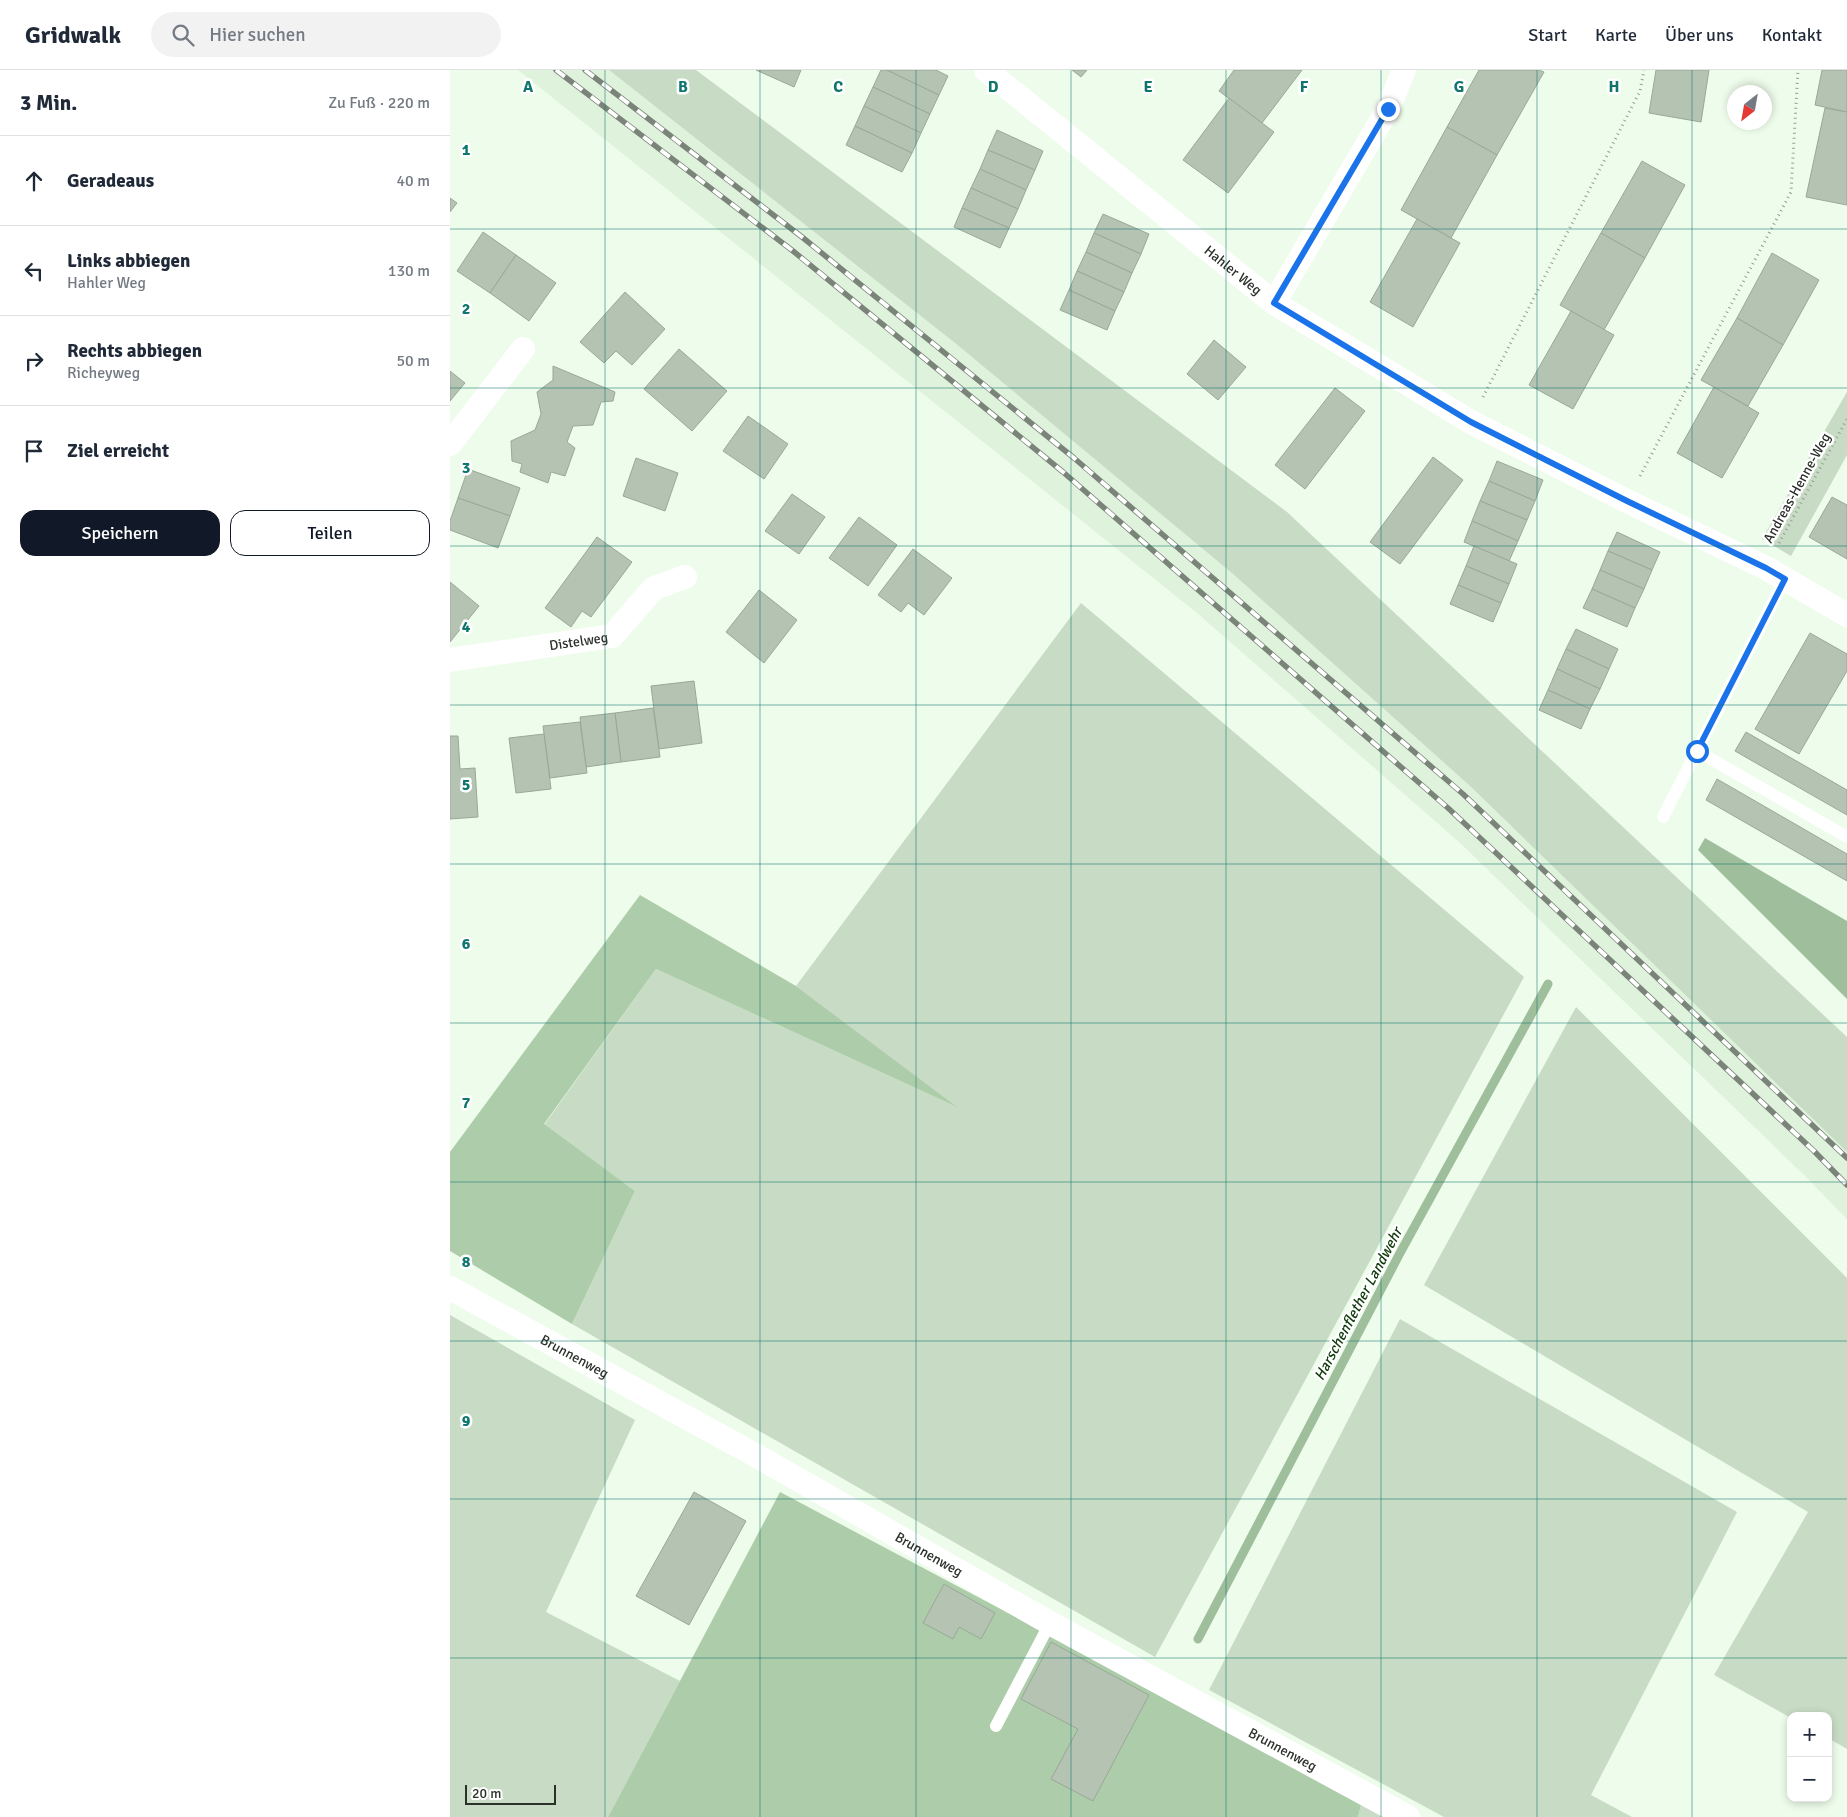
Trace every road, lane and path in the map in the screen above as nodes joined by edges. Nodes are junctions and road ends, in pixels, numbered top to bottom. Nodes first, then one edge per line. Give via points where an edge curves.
1 (986, 70) edge
2 (1404, 70) edge
3 (1644, 70) edge
4 (1798, 70) edge
5 (1274, 303) junction
6 (523, 349) dead end
7 (1847, 419) edge
8 (1471, 422) junction
9 (450, 444) edge
10 (1627, 501) junction
11 (1775, 573) junction
12 (685, 577) dead end
13 (1847, 615) edge
14 (450, 660) edge
15 (1697, 751) junction
16 (1663, 817) dead end
17 (1847, 837) edge
18 (450, 1288) edge
19 (1050, 1623) junction
20 (996, 1726) dead end
21 (1408, 1817) edge

1 - 5 street, Hahler Weg
2 - 5 street via 1388,109
3 - 8 path via 1640,91
4 - 10 path via 1791,192
5 - 8 street, Hahler Weg
6 - 9 street
7 - 11 path, Andreas-Henne-Weg
8 - 10 street, Hahler Weg
10 - 11 street, Hahler Weg
11 - 13 street, Hahler Weg
11 - 15 lane
12 - 14 street, Distelweg via 654,588 612,636
15 - 16 lane
15 - 17 lane
18 - 19 street, Brunnenweg via 757,1456
19 - 20 lane
19 - 21 street, Brunnenweg

